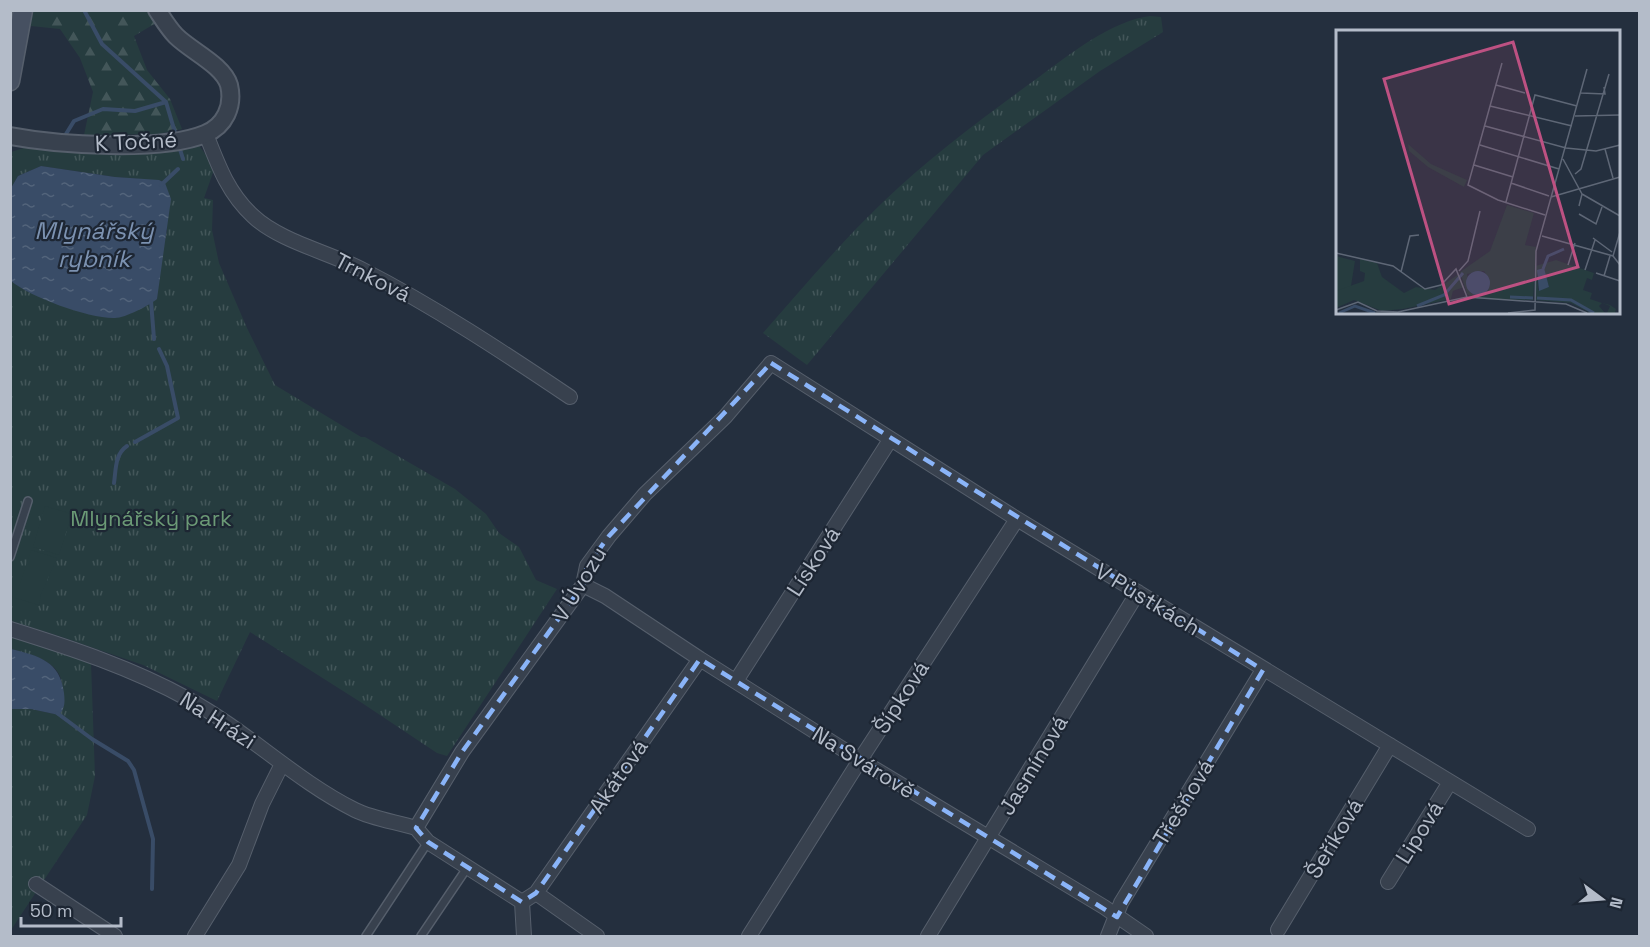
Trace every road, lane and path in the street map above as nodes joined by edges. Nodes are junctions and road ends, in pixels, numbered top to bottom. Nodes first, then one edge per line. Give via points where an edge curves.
1 (23, 10) edge
2 (157, 10) edge
3 (10, 81) edge
4 (10, 136) edge
5 (199, 136) junction
6 (771, 363) joint
7 (570, 397) dead end
8 (890, 440) junction
9 (28, 501) dead end
10 (1017, 519) junction
11 (10, 557) edge
12 (583, 585) junction
13 (1138, 592) junction
14 (10, 629) edge
15 (700, 659) junction
16 (1263, 670) junction
17 (736, 681) junction
18 (1390, 745) junction
19 (860, 760) junction
20 (282, 764) junction
21 (1450, 782) junction
22 (416, 828) junction
23 (1528, 829) dead end
24 (988, 838) junction
25 (428, 842) junction
26 (467, 868) junction
27 (1389, 882) dead end
28 (36, 884) dead end
29 (536, 893) junction
30 (522, 902) junction
31 (1117, 917) junction
32 (1278, 930) dead end
33 (115, 936) edge
34 (195, 936) edge
35 (366, 936) edge
36 (421, 936) edge
37 (524, 936) edge
38 (597, 936) edge
39 (749, 936) edge
40 (928, 936) edge
41 (1108, 936) edge
42 (1146, 936) edge

1 - 3 main road
2 - 5 street, K Točné via 176,36 214,65 229,84 231,100 226,117
4 - 5 street, K Točné via 126,145
5 - 7 street, Trnková via 228,188 255,218 362,269 424,304
6 - 8 street, V Půstkách
6 - 12 street, V Úvozu via 725,417 645,494 609,536 587,566
8 - 10 street, V Půstkách
8 - 17 street, Lísková
9 - 11 lane
10 - 13 street, V Půstkách
10 - 19 street, Šípková
12 - 15 street, Na Svárově
12 - 22 street, V Úvozu via 462,752
13 - 16 street, V Půstkách
13 - 24 street, Jasmínová
14 - 20 street, Na Hrázi via 72,648 188,699
15 - 17 street, Na Svárově
15 - 29 street, Akátová
16 - 18 street, V Půstkách
16 - 31 street, Třešňová via 1121,903
17 - 19 street, Na Svárově
18 - 21 street, V Půstkách
18 - 32 street, Šeříková
19 - 24 street, Na Svárově
19 - 39 street, Šípková
20 - 22 street, Na Hrázi via 357,811
20 - 34 street via 239,866
21 - 23 street, V Půstkách
21 - 27 street, Lipová
22 - 25 street
24 - 31 street, Na Svárově
24 - 40 street, Jasmínová
25 - 26 street
25 - 35 lane
26 - 30 street
26 - 36 lane
28 - 33 street
29 - 30 street
29 - 38 street
30 - 37 street
31 - 41 street, Třešňová
31 - 42 street, Na Svárově

